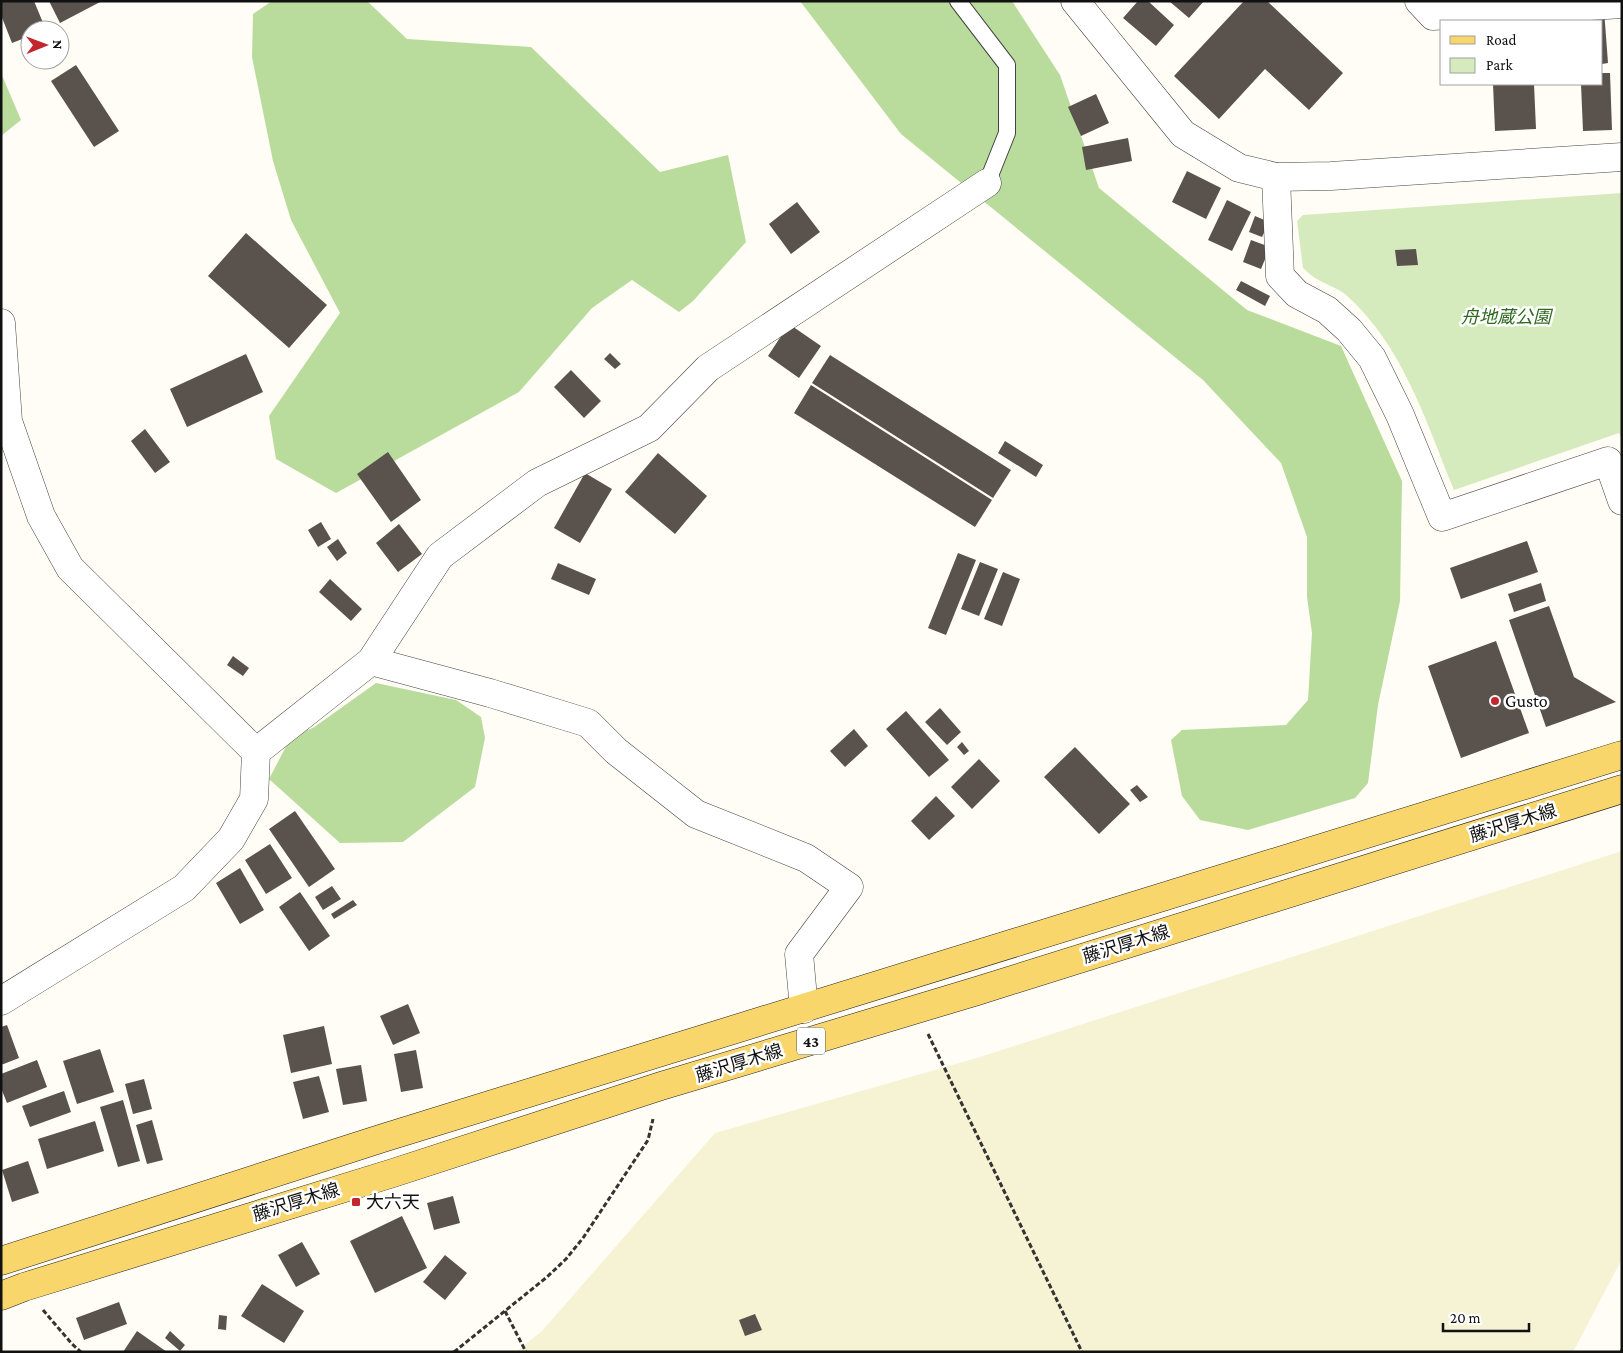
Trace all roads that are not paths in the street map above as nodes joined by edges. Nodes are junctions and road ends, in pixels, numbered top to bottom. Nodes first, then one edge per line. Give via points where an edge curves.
1 (958, 1) edge
2 (1075, 1) edge
3 (1419, 1) edge
4 (1622, 4) edge
5 (1622, 157) edge
6 (1276, 177) junction
7 (987, 184) joint
8 (1, 323) edge
9 (1622, 501) edge
10 (371, 661) junction
11 (256, 752) junction
12 (1622, 755) edge
13 (1622, 789) edge
14 (1, 1001) edge
15 (804, 1009) junction
16 (2, 1257) edge
17 (13, 1291) edge

1 - 7 lane via 1007,65 1007,133
2 - 6 street via 1183,134 1238,168
3 - 4 street via 1433,16
5 - 6 street
6 - 9 street via 1280,276 1297,294 1327,310 1350,330 1372,358 1400,415 1442,517 1608,461
7 - 10 street via 708,368 649,428 537,483 440,556
8 - 11 street via 8,421 41,516 70,568
10 - 11 street
10 - 15 street via 588,723 616,751 696,814 806,858 849,887 799,954
11 - 14 street via 254,799 232,839 184,888
12 - 15 main road, 藤沢厚木線 / 43
13 - 17 main road, 藤沢厚木線 / 43 via 661,1086
15 - 16 main road, 藤沢厚木線 / 43
16 - 17 street

